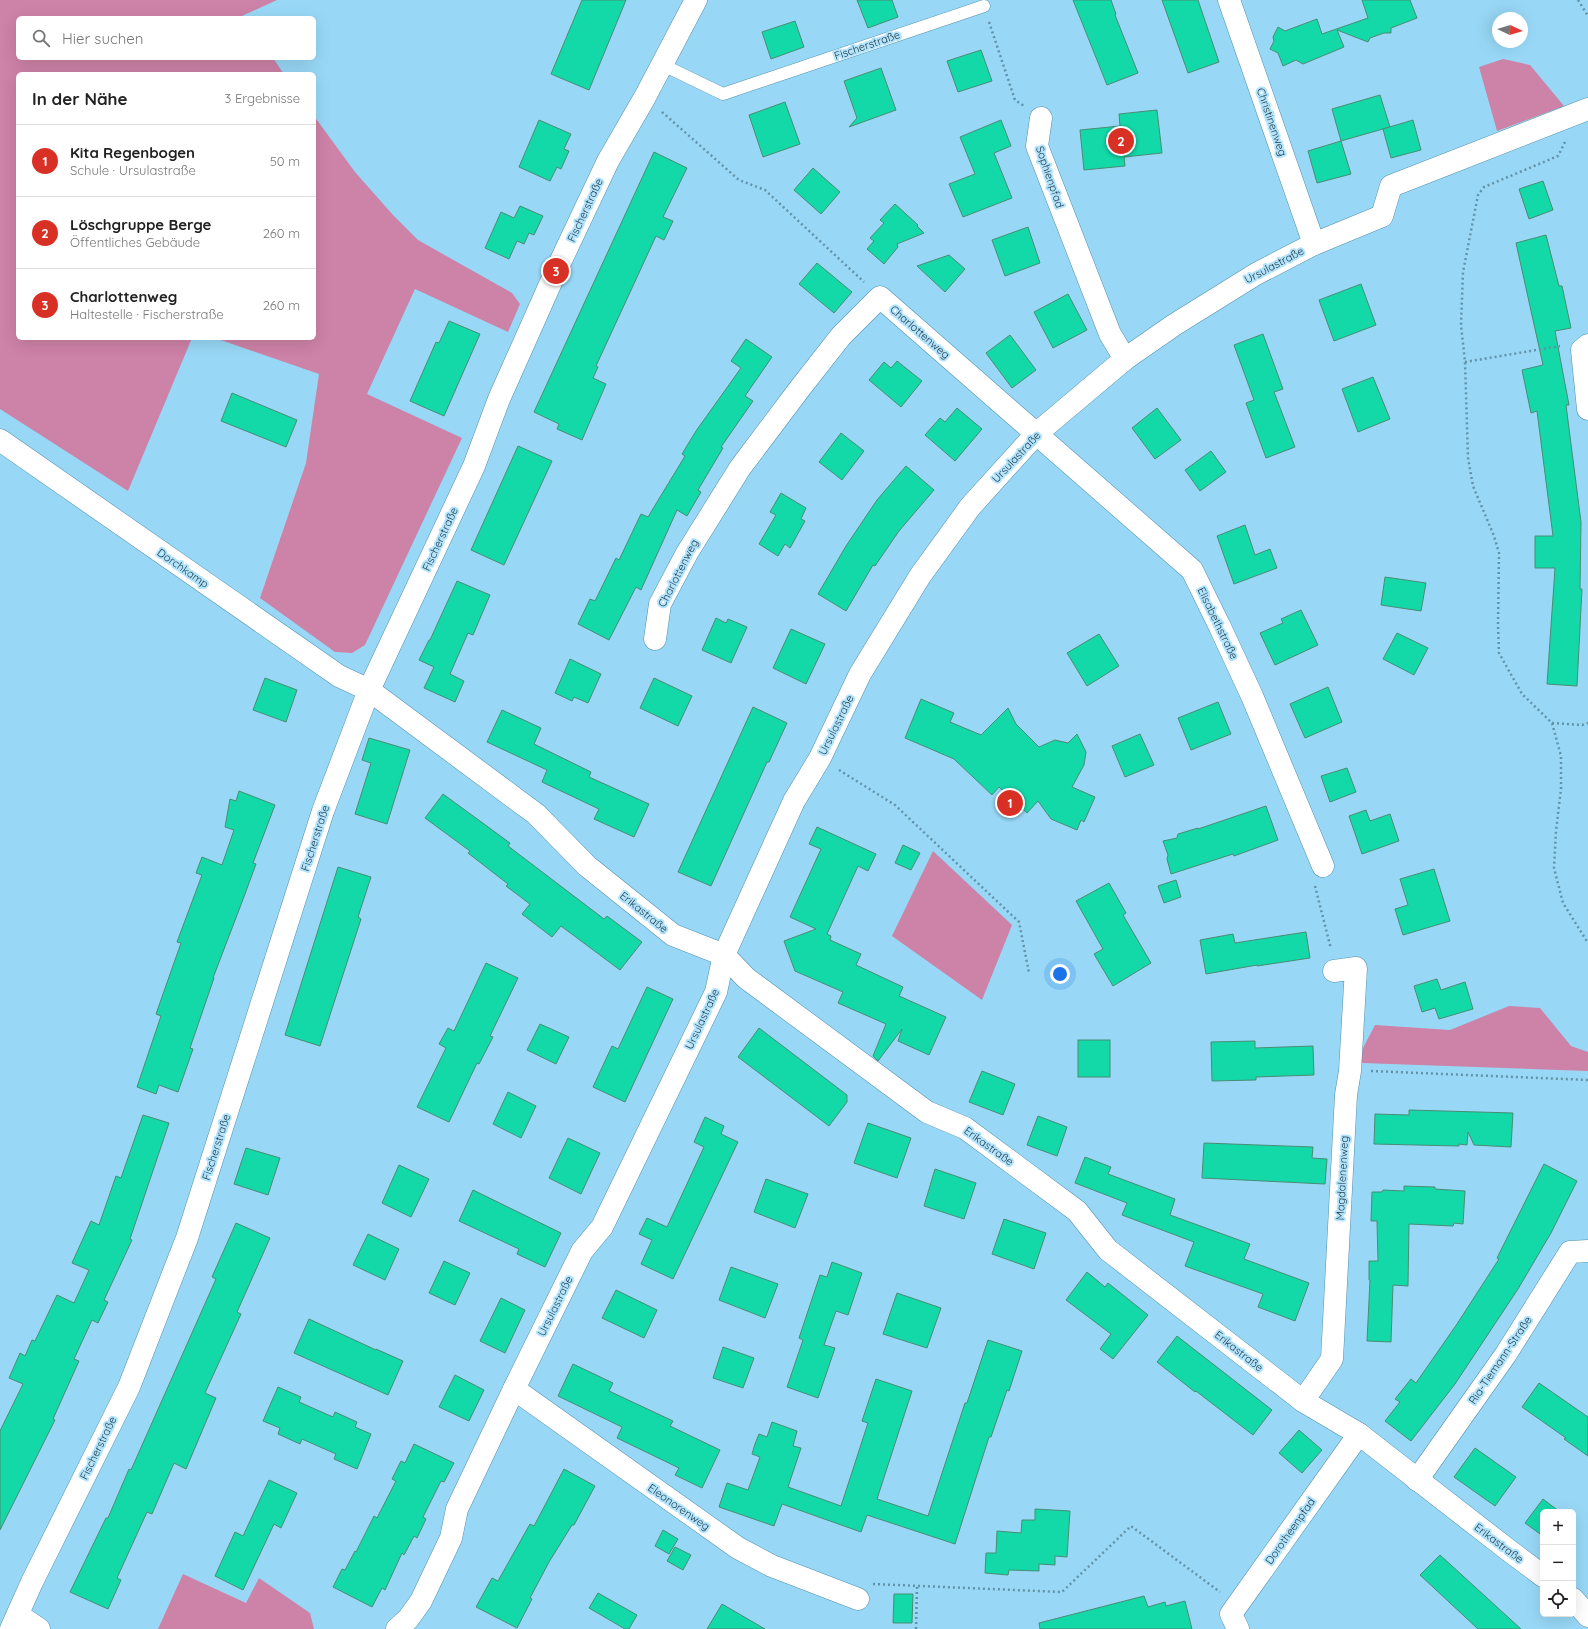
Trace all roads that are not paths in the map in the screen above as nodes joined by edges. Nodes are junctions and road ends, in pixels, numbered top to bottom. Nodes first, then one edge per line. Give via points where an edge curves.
1 (696, 0) edge
2 (1230, 0) edge
3 (984, 6) road end
4 (663, 65) junction
5 (1588, 109) edge
6 (1041, 118) road end
7 (1314, 244) junction
8 (1585, 348) edge
9 (1126, 359) junction
10 (1588, 409) edge
11 (1036, 434) junction
12 (0, 440) edge
13 (655, 639) dead end
14 (369, 690) junction
15 (1323, 866) road end
16 (724, 955) junction
17 (1334, 971) road end
18 (1588, 1251) edge
19 (514, 1389) junction
20 (1303, 1401) junction
21 (1359, 1434) junction
22 (1417, 1480) junction
23 (1540, 1574) edge
24 (865, 1592) road end
25 (1576, 1602) edge
26 (1588, 1616) edge
27 (14, 1622) edge
28 (39, 1629) edge
29 (397, 1629) edge
30 (1238, 1629) edge

1 - 4 street, Fischerstraße
2 - 7 street, Christinenweg
3 - 4 lane, Fischerstraße via 723,94
4 - 14 street, Fischerstraße via 608,160 556,271 500,399 474,466
5 - 7 street, Ursulastraße via 1390,186 1382,216
6 - 9 street, Sophienpfad via 1037,146 1110,334
7 - 9 street, Ursulastraße via 1239,284
8 - 10 street
9 - 11 street, Ursulastraße
11 - 13 street, Charlottenweg via 880,297 841,336 740,468 687,553 660,604
11 - 15 street, Elisabethstraße via 1192,570 1252,696
11 - 16 street, Ursulastraße via 970,507 920,576 860,674 820,758 794,801
12 - 14 street, Dorchkamp via 339,676
14 - 16 street, Erikastraße via 536,814 588,866 673,935
14 - 27 street, Fischerstraße via 323,811 187,1238 129,1387
16 - 19 street, Ursulastraße via 716,992 602,1227 582,1251
16 - 20 street, Erikastraße via 746,978 927,1112 965,1128 1077,1211 1108,1250
17 - 20 street, Magdalenenweg via 1356,968 1332,1359
18 - 22 street, Ria-Tiemann-Straße via 1570,1252 1506,1354
19 - 24 street, Eleonorenweg via 738,1548 772,1566
19 - 29 street, Ursulastraße via 457,1509 451,1538 421,1601
20 - 21 street, Erikastraße
21 - 22 street, Erikastraße
21 - 30 street, Dorotheenpfad via 1231,1614
22 - 23 street, Erikastraße
25 - 26 street
27 - 28 street

